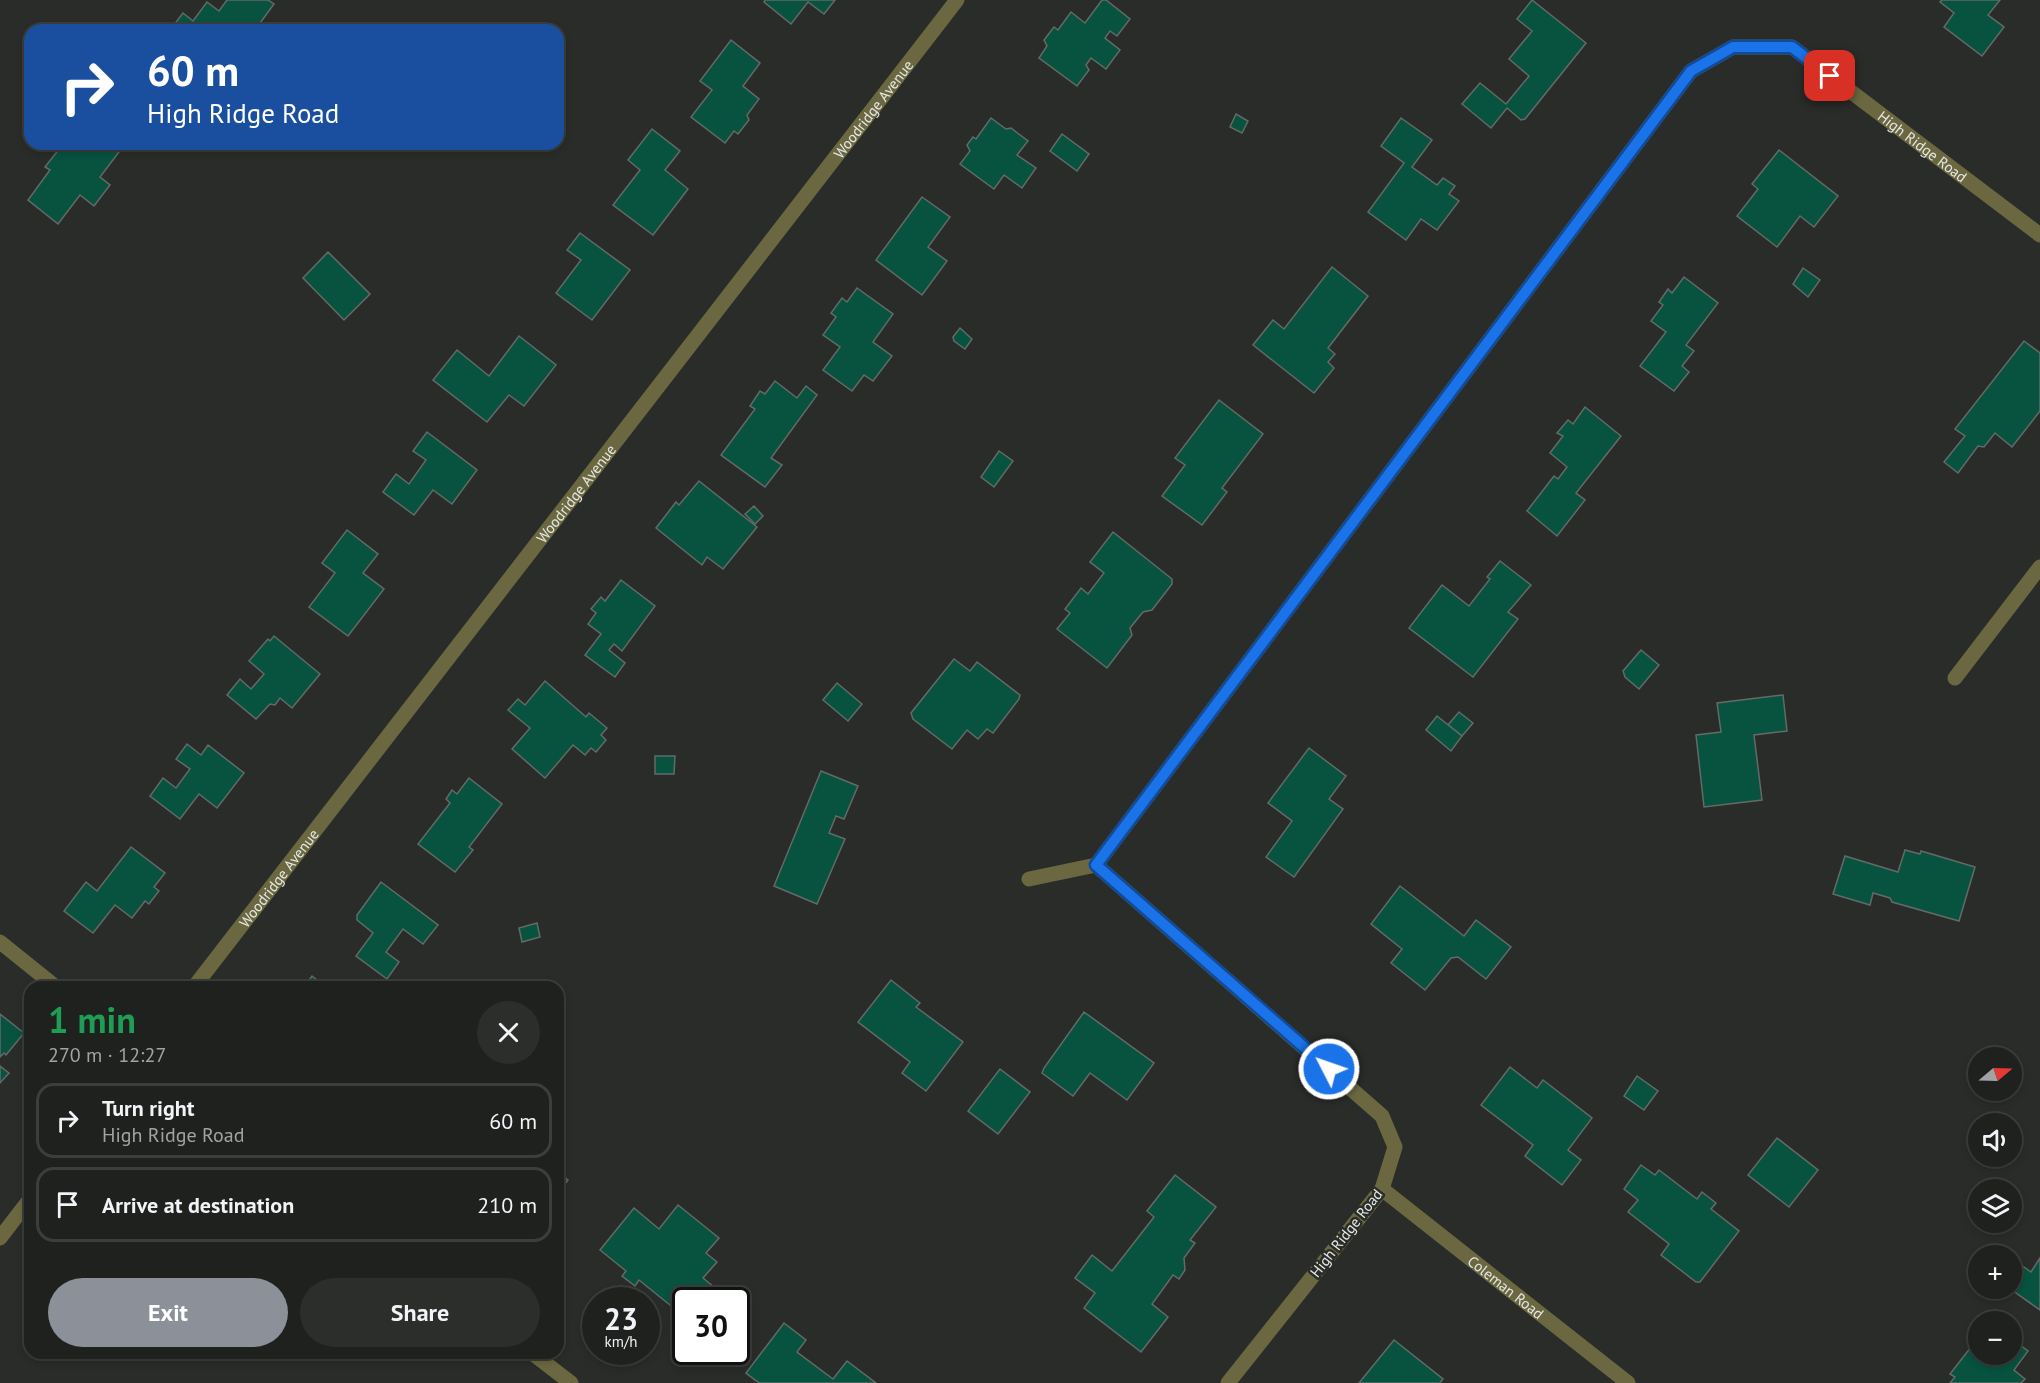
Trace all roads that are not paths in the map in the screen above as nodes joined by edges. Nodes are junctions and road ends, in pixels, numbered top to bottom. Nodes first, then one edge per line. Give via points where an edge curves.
1 (957, 0) edge
2 (2040, 235) edge
3 (2040, 567) edge
4 (1955, 678) dead end
5 (1096, 865) junction
6 (1029, 879) dead end
7 (0, 942) edge
8 (49, 981) edge
9 (199, 981) edge
10 (1382, 1189) junction
11 (24, 1207) edge
12 (0, 1238) edge
13 (540, 1359) edge
14 (571, 1383) edge
15 (1228, 1383) edge
16 (1628, 1383) edge

1 - 9 street, Woodridge Avenue
2 - 5 street, High Ridge Road via 1792,47 1733,47 1691,71
3 - 4 street
5 - 6 street
5 - 10 street, High Ridge Road via 1382,1116 1395,1147
7 - 8 street
10 - 15 street, High Ridge Road
10 - 16 street, Coleman Road
11 - 12 street
13 - 14 street

